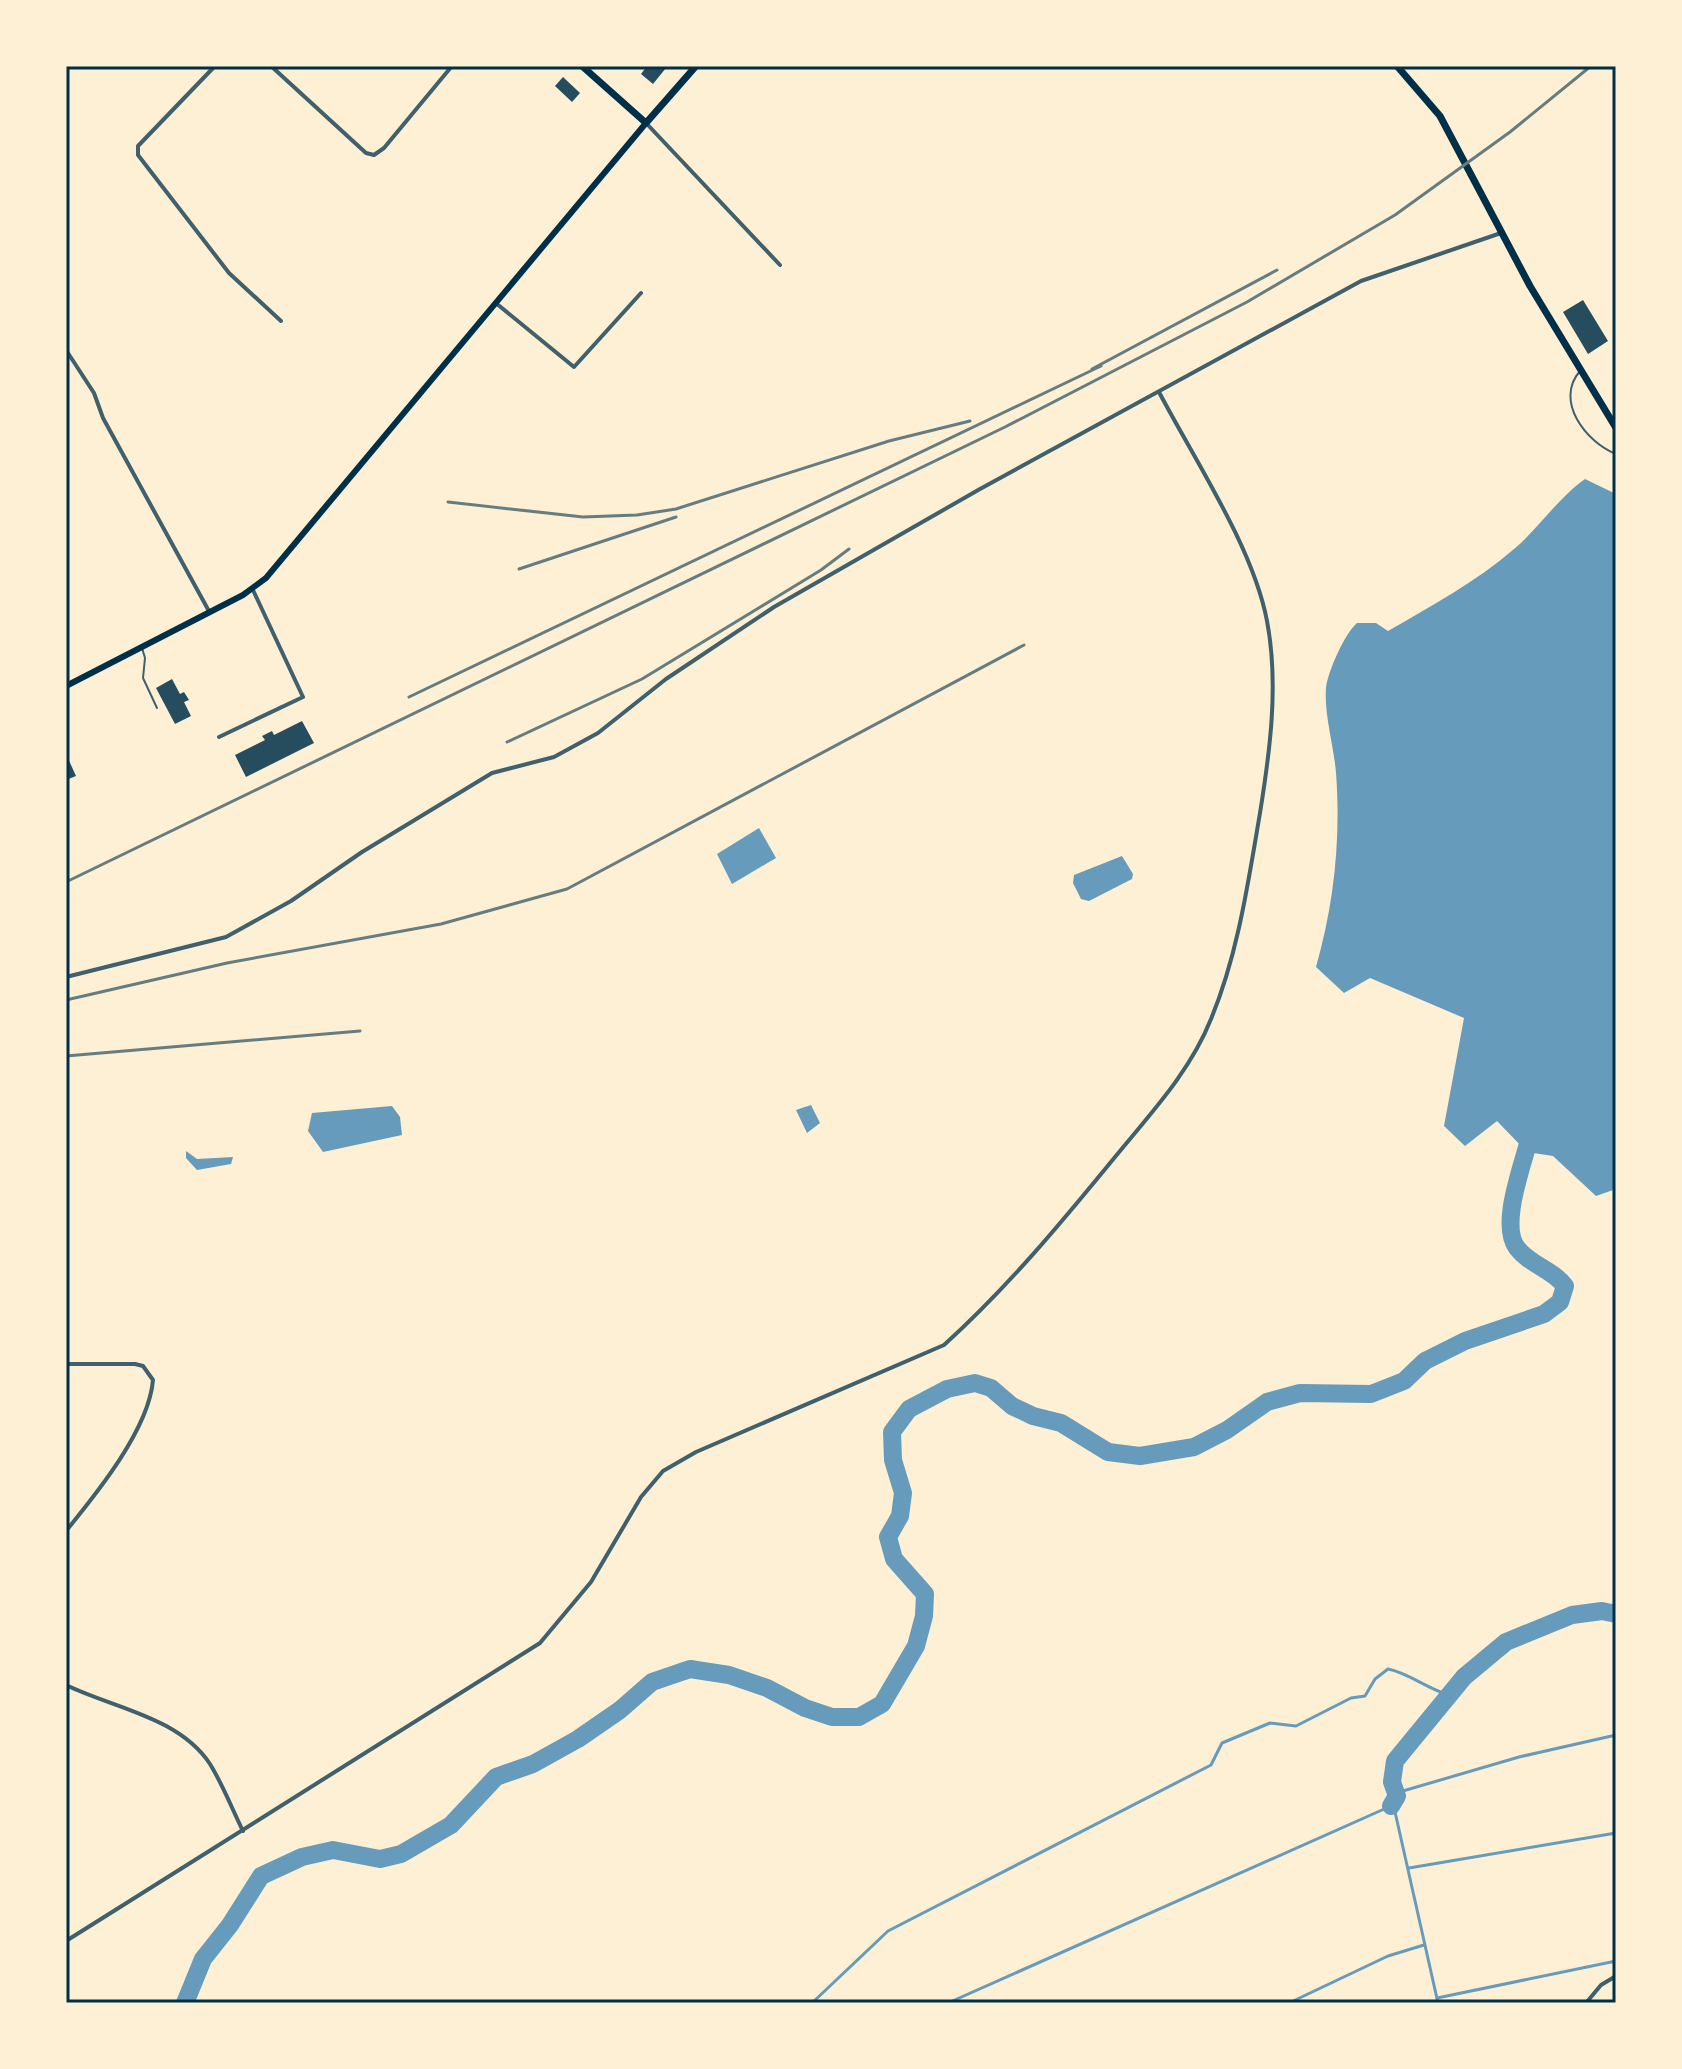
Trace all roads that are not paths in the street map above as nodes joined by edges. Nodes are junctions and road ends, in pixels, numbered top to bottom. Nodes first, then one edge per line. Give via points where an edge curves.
1 (215, 66) edge
2 (271, 66) edge
3 (452, 66) edge
4 (582, 66) edge
5 (696, 66) edge
6 (1397, 66) edge
7 (646, 123) junction
8 (1501, 233) junction
9 (780, 265) dead end
10 (641, 293) dead end
11 (497, 304) junction
12 (281, 321) dead end
13 (66, 350) edge
14 (1581, 370) junction
15 (1159, 392) junction
16 (1616, 428) edge
17 (1616, 454) edge
18 (253, 590) junction
19 (210, 613) junction
20 (141, 646) junction
21 (66, 686) edge
22 (157, 708) dead end
23 (219, 737) dead end
24 (66, 977) edge
25 (66, 1364) edge
26 (66, 1531) edge
27 (66, 1685) edge
28 (243, 1831) junction
29 (66, 1941) edge
30 (1616, 1976) edge
31 (1586, 2003) edge

1 - 12 street via 138,146 138,155 229,273
2 - 3 street via 374,155
4 - 7 highway
5 - 7 highway
6 - 8 highway via 1440,116
7 - 9 street
7 - 11 main road
8 - 14 highway
8 - 15 street via 1361,281
10 - 11 street via 574,367
11 - 18 main road
13 - 19 street
14 - 16 highway
14 - 17 lane via 1573,379 1572,411 1590,439
15 - 24 street via 774,607 666,679 598,733 554,757 492,773 226,937
15 - 28 street via 1246,557 1267,620 1272,663 1269,747 1246,896 1232,957 1192,1058 1054,1231 944,1345 663,1471 641,1497 583,1593 540,1643
18 - 19 main road
18 - 23 street via 303,697
19 - 20 main road
20 - 21 main road
20 - 22 lane via 143,678
25 - 26 street via 135,1364 153,1380 146,1412
27 - 28 street via 179,1735 209,1762
28 - 29 street
30 - 31 street

